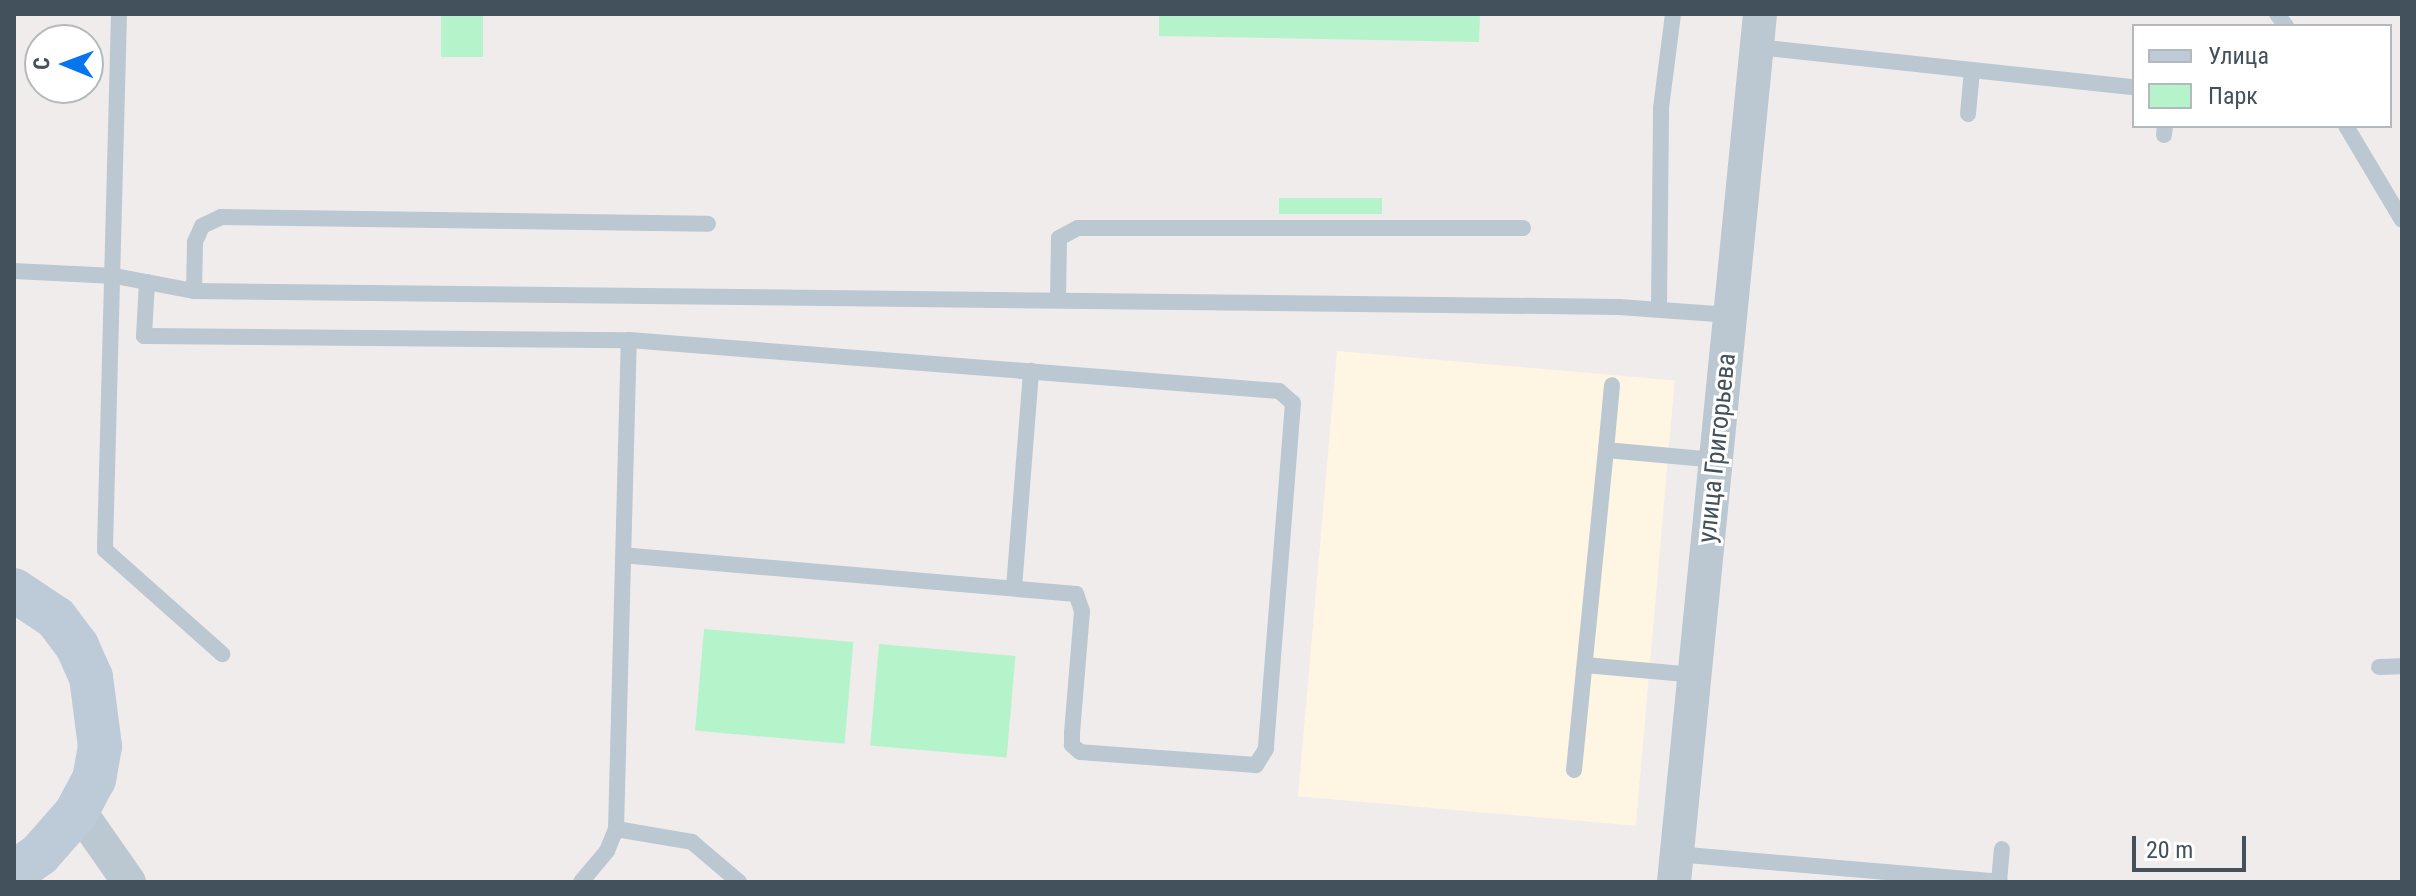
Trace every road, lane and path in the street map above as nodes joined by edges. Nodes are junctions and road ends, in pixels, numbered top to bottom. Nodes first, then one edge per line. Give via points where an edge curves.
1 (119, 14) edge
2 (1673, 14) edge
3 (1758, 30) edge
4 (1972, 70) junction
5 (2132, 87) edge
6 (1968, 114) dead end
7 (2347, 128) edge
8 (2402, 220) edge
9 (708, 224) dead end
10 (1523, 228) dead end
11 (14, 271) edge
12 (115, 276) junction
13 (147, 282) junction
14 (194, 291) junction
15 (1058, 300) junction
16 (1659, 307) junction
17 (1731, 315) junction
18 (629, 340) junction
19 (1031, 371) junction
20 (1612, 385) dead end
21 (1606, 450) junction
22 (1715, 460) junction
23 (624, 555) junction
24 (1014, 588) junction
25 (14, 590) edge
26 (222, 654) dead end
27 (1585, 665) junction
28 (2402, 666) edge
29 (2379, 667) dead end
30 (1694, 675) junction
31 (1574, 770) dead end
32 (78, 809) junction
33 (616, 829) junction
34 (2002, 849) dead end
35 (1675, 868) edge
36 (34, 870) edge
37 (1882, 877) edge
38 (129, 882) edge
39 (581, 882) edge
40 (739, 882) edge
41 (1999, 882) edge

1 - 12 lane
2 - 16 lane via 1661,108
3 - 4 lane
3 - 17 street, улица Григорьева
4 - 5 lane
4 - 6 lane
7 - 8 lane
9 - 14 lane via 221,217 202,226 195,242
10 - 15 lane via 1078,228 1059,238
11 - 12 lane
12 - 13 lane
12 - 26 lane via 105,550
13 - 14 lane
13 - 18 lane via 144,336
14 - 15 lane
15 - 16 lane
16 - 17 lane
17 - 22 street, улица Григорьева
18 - 19 lane
18 - 23 lane
19 - 24 lane
19 - 24 lane via 1279,391 1293,403 1263,760 1247,767 1080,752 1072,745 1072,733 1081,602 1068,592
20 - 21 lane
21 - 22 lane
21 - 27 lane
22 - 30 street, улица Григорьева
23 - 24 lane
23 - 33 lane
25 - 32 street via 56,618 91,677 100,746 94,779
27 - 30 lane
27 - 31 lane
28 - 29 lane
30 - 35 street, улица Григорьева
32 - 36 street
32 - 38 street
33 - 39 lane via 607,851
33 - 40 lane via 692,842
34 - 41 lane
35 - 37 lane
37 - 41 lane

